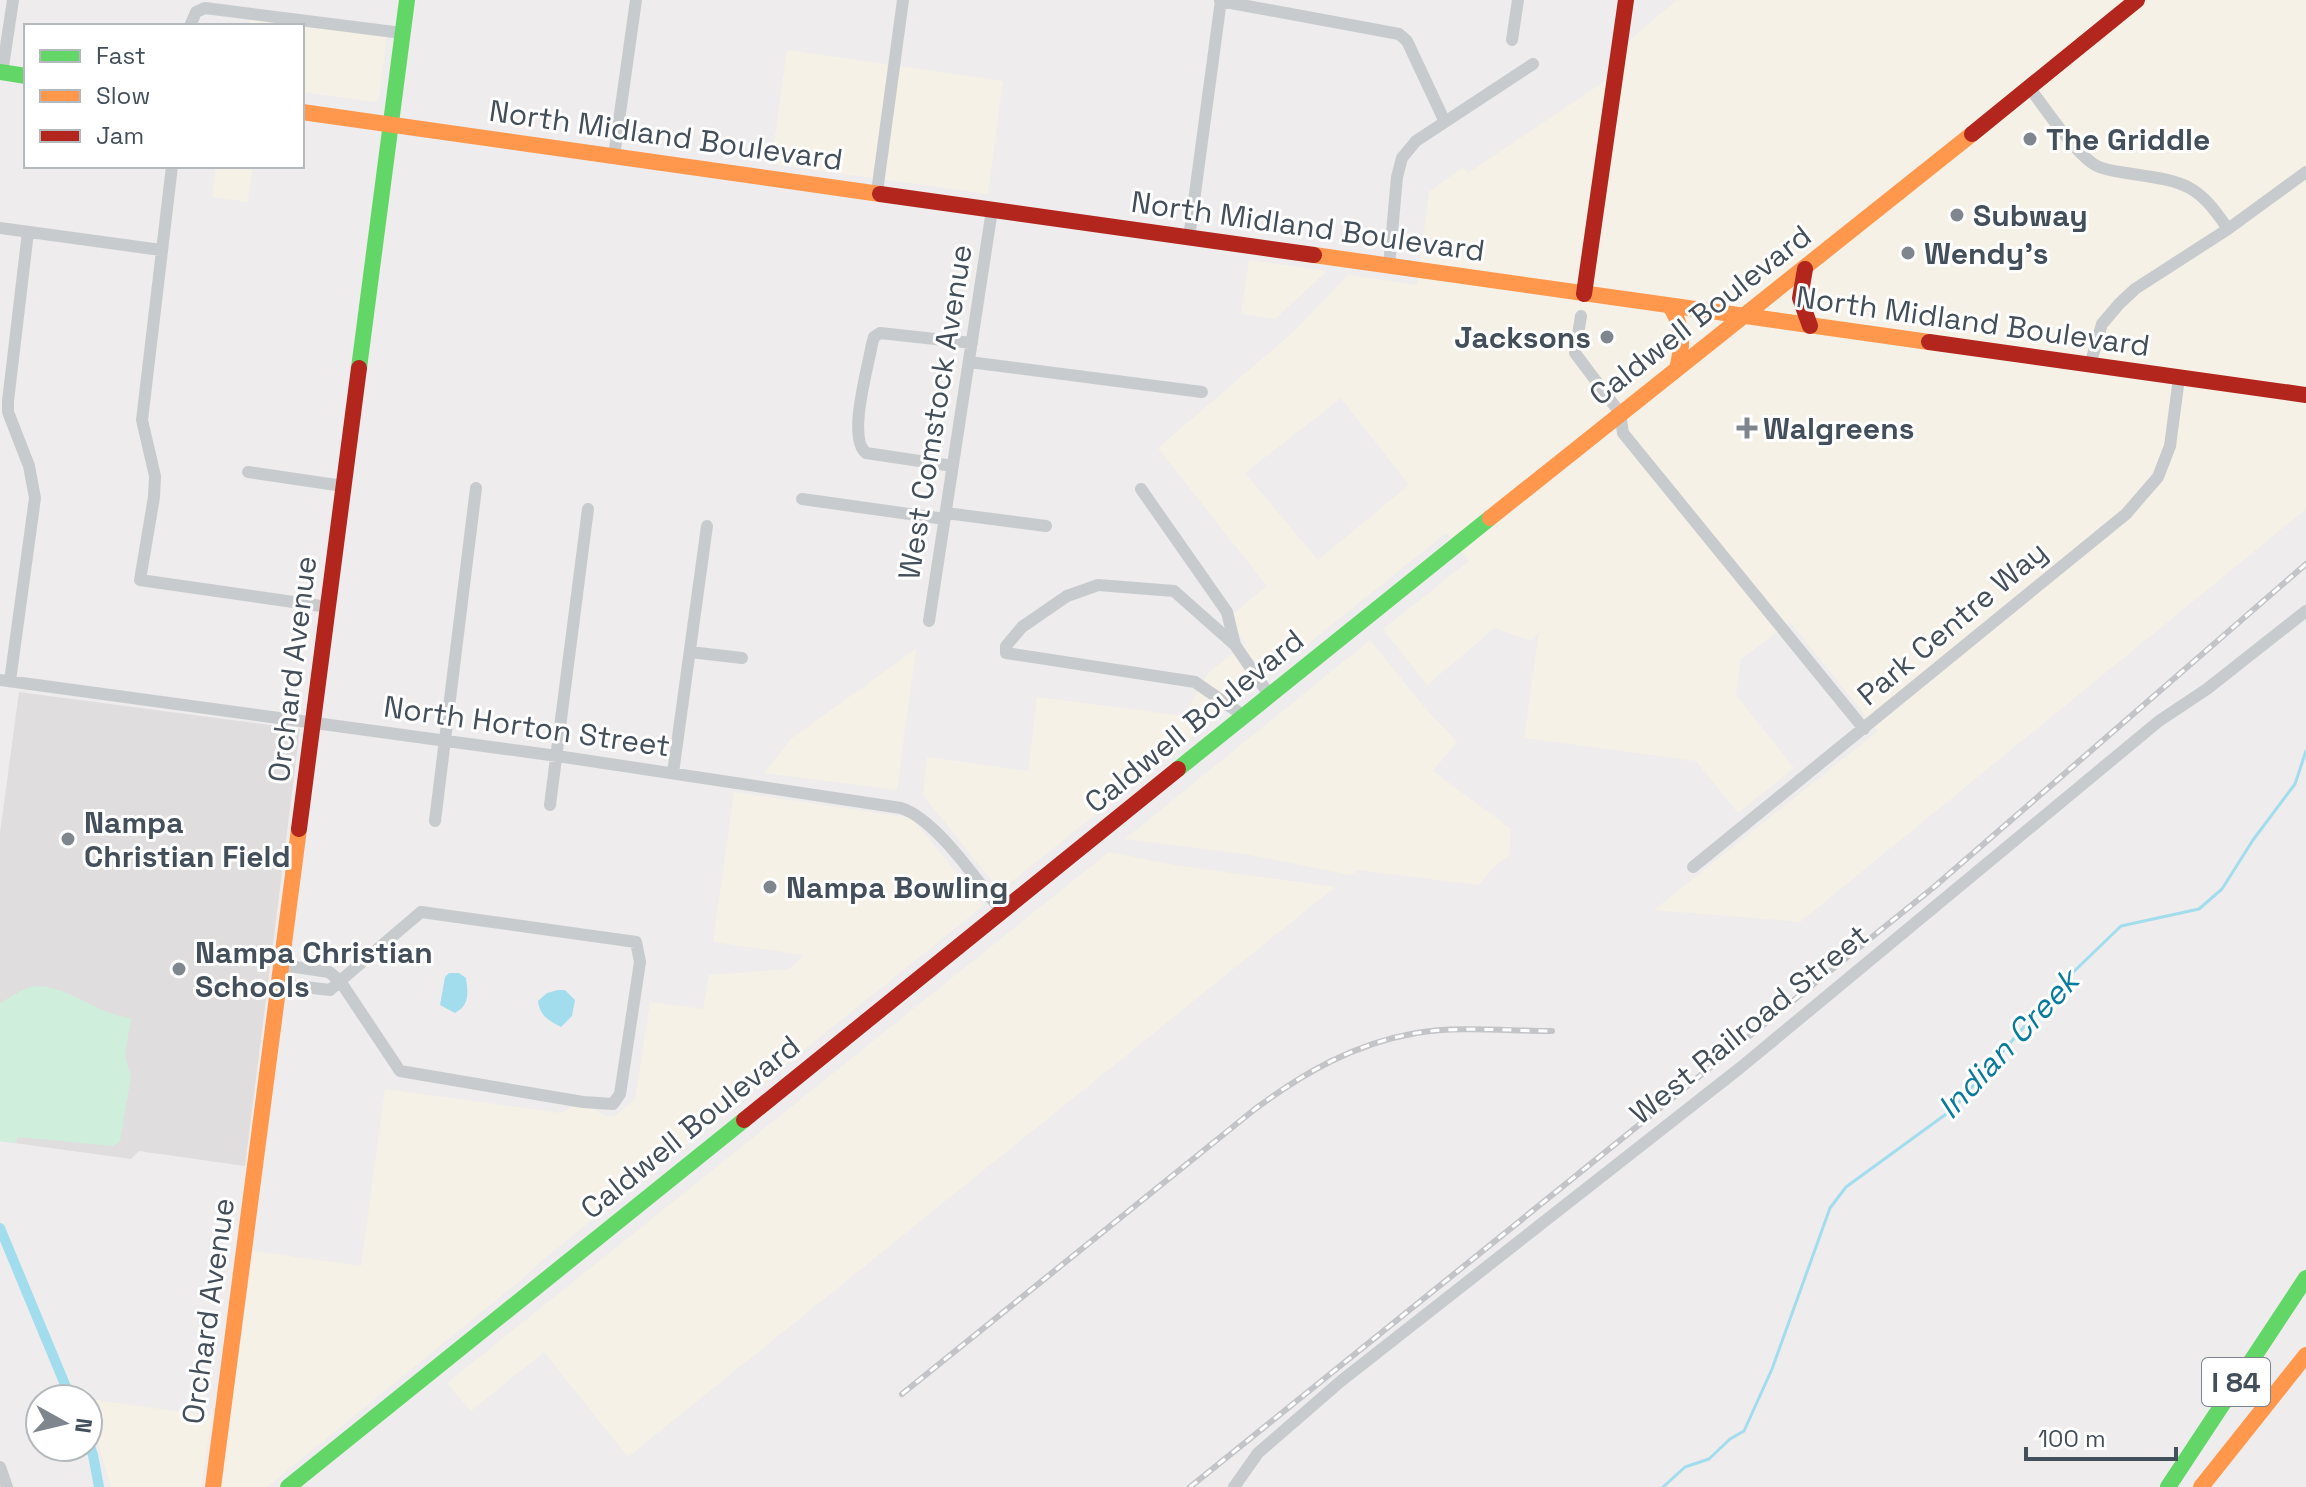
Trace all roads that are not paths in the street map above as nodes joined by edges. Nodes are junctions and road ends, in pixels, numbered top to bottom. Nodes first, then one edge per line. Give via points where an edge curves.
1 (13, 0) edge
2 (407, 0) edge
3 (636, 0) edge
4 (903, 0) edge
5 (1518, 0) edge
6 (1626, 0) edge
7 (2137, 0) edge
8 (1220, 1) edge
9 (191, 24) edge
10 (402, 33) junction
11 (1512, 40) dead end
12 (1533, 64) dead end
13 (1, 72) edge
14 (24, 76) edge
15 (2029, 87) junction
16 (304, 112) edge
17 (1445, 122) junction
18 (389, 123) junction
19 (614, 156) junction
20 (172, 168) edge
21 (2306, 172) edge
22 (877, 192) junction
23 (992, 210) junction
24 (0, 228) edge
25 (2228, 229) junction
26 (28, 232) junction
27 (1189, 238) junction
28 (161, 250) junction
29 (1389, 266) junction
30 (1805, 269) junction
31 (1584, 294) junction
32 (1670, 306) junction
33 (1581, 316) dead end
34 (1744, 316) junction
35 (1810, 326) junction
36 (972, 343) junction
37 (969, 362) junction
38 (2090, 365) junction
39 (1677, 369) junction
40 (2179, 378) junction
41 (1202, 392) dead end
42 (2306, 395) edge
43 (1620, 413) junction
44 (12, 423) junction
45 (1, 432) edge
46 (953, 466) junction
47 (248, 472) dead end
48 (343, 486) junction
49 (476, 488) dead end
50 (1141, 489) dead end
51 (802, 499) dead end
52 (588, 509) dead end
53 (946, 516) junction
54 (707, 526) dead end
55 (1046, 526) dead end
56 (328, 607) junction
57 (2306, 611) edge
58 (929, 621) dead end
59 (1235, 645) junction
60 (690, 652) junction
61 (742, 658) dead end
62 (5, 681) edge
63 (1270, 696) junction
64 (1244, 716) junction
65 (313, 722) junction
66 (1864, 729) junction
67 (444, 741) junction
68 (557, 756) junction
69 (673, 773) junction
70 (550, 805) dead end
71 (435, 821) dead end
72 (1693, 867) dead end
73 (1002, 912) junction
74 (282, 965) junction
75 (340, 981) junction
76 (279, 984) junction
77 (2306, 1278) edge
78 (2306, 1355) edge
79 (0, 1467) edge
80 (7, 1487) edge
81 (213, 1487) edge
82 (288, 1487) edge
83 (1234, 1487) edge
84 (2168, 1487) edge
85 (2201, 1487) edge

1 - 13 street
2 - 10 main road, Orchard Avenue
3 - 19 street
4 - 22 street
5 - 11 street
6 - 31 main road
7 - 15 main road, Caldwell Boulevard
8 - 17 street via 1399,34
8 - 27 street
9 - 10 street via 196,12 205,8
10 - 18 main road, Orchard Avenue
12 - 17 street
13 - 14 main road
15 - 25 street via 2096,166 2191,187
15 - 30 main road, Caldwell Boulevard
16 - 18 main road, North Midland Boulevard
17 - 29 street via 1416,141 1402,158
18 - 19 main road, North Midland Boulevard
18 - 48 main road, Orchard Avenue
19 - 22 main road, North Midland Boulevard
20 - 28 street
21 - 25 street
22 - 23 main road, North Midland Boulevard
23 - 27 main road, North Midland Boulevard
23 - 36 street, West Comstock Avenue
24 - 26 street
25 - 38 street via 2119,304 2102,324
26 - 28 street
26 - 44 street via 9,383
27 - 29 main road, North Midland Boulevard
28 - 56 street via 142,420 155,476 154,497 140,580
29 - 31 main road, North Midland Boulevard
30 - 34 main road, Caldwell Boulevard
30 - 35 main road via 1798,290
31 - 32 main road, North Midland Boulevard
32 - 34 main road, North Midland Boulevard
32 - 39 main road via 1684,337
33 - 43 street via 1575,353
34 - 35 main road, North Midland Boulevard
34 - 39 main road, Caldwell Boulevard
35 - 38 main road, North Midland Boulevard
36 - 37 street, West Comstock Avenue
36 - 46 street via 880,333 872,344 859,417 857,440 866,453
37 - 41 street
37 - 46 street, West Comstock Avenue
38 - 40 main road, North Midland Boulevard
39 - 43 main road, Caldwell Boulevard
40 - 42 main road, North Midland Boulevard
40 - 66 street, Park Centre Way via 2170,446 2146,492
43 - 63 main road, Caldwell Boulevard
43 - 66 street via 1623,433
44 - 45 street
44 - 62 street via 35,498
46 - 53 street, West Comstock Avenue
47 - 48 street
48 - 56 main road, Orchard Avenue
49 - 67 street
50 - 59 street via 1227,612
51 - 53 street
52 - 68 street
53 - 55 street
53 - 58 street, West Comstock Avenue
54 - 60 street
56 - 65 main road, Orchard Avenue
57 - 83 street, West Railroad Street via 2159,721 1740,1068 1341,1381 1258,1453
59 - 63 street
59 - 64 street via 1174,591 1098,585 1067,596 1022,627 1006,653 1195,682
60 - 61 street
60 - 69 street
62 - 65 street, North Horton Street
63 - 64 main road, Caldwell Boulevard
64 - 73 main road, Caldwell Boulevard
65 - 67 street, North Horton Street
65 - 74 main road, Orchard Avenue
66 - 72 street, Park Centre Way
67 - 68 street, North Horton Street
67 - 71 street
68 - 69 street, North Horton Street
68 - 70 street
69 - 73 street, North Horton Street via 907,810 932,828
73 - 82 main road, Caldwell Boulevard
74 - 75 street via 329,972
74 - 76 main road, Orchard Avenue
75 - 75 street via 421,912 636,942 640,962 620,1094 613,1104 588,1103 400,1071
75 - 76 street via 330,990
76 - 81 main road, Orchard Avenue
77 - 84 main road, I 84
78 - 85 main road, I 84
79 - 80 street

